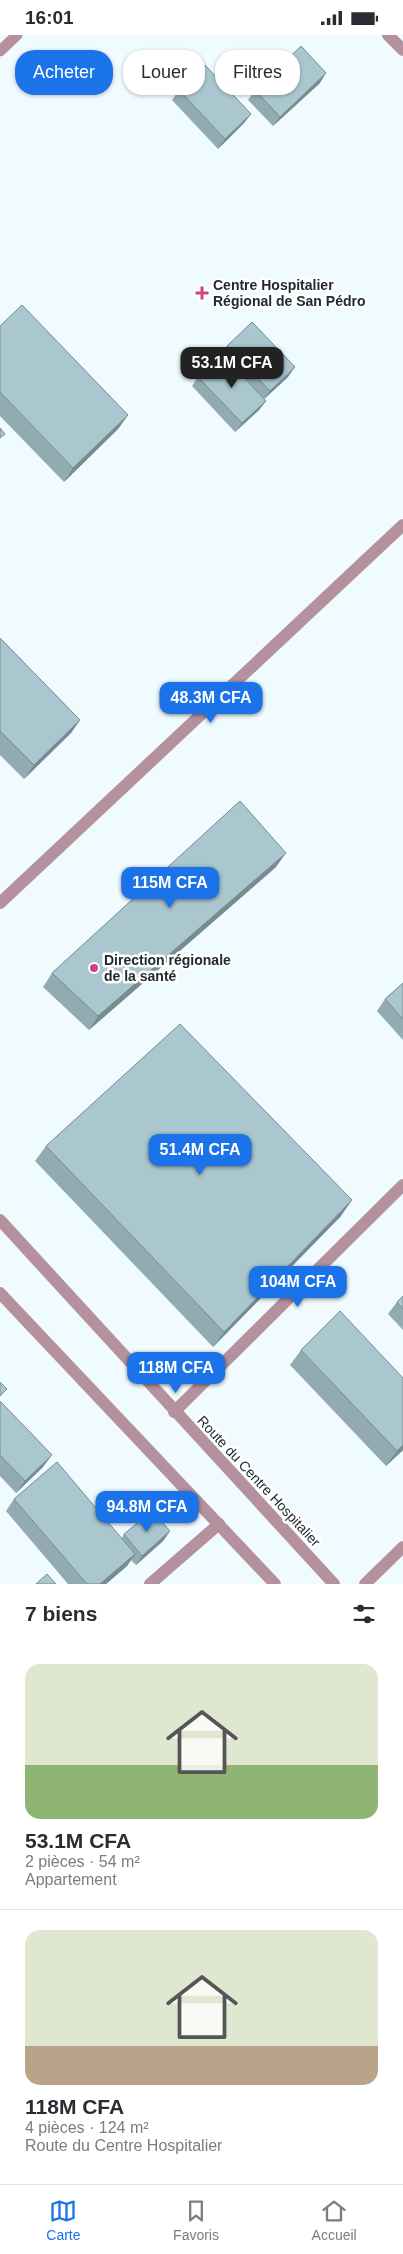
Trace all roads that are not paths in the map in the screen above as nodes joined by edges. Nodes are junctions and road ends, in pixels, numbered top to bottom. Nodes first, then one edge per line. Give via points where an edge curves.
1 (17, 35) edge
2 (388, 35) edge
3 (403, 50) edge
4 (0, 51) edge
5 (403, 525) edge
6 (0, 903) edge
7 (403, 1185) edge
8 (0, 1221) edge
9 (0, 1293) edge
10 (174, 1412) junction
11 (219, 1524) junction
12 (403, 1547) edge
13 (150, 1584) edge
14 (275, 1584) edge
15 (334, 1584) edge
16 (365, 1584) edge

1 - 4 lane
2 - 3 street
5 - 6 street
7 - 10 street
8 - 10 street, Route du Centre Hospitalier
9 - 11 street
10 - 15 street, Route du Centre Hospitalier
11 - 13 street
11 - 14 street
12 - 16 street

